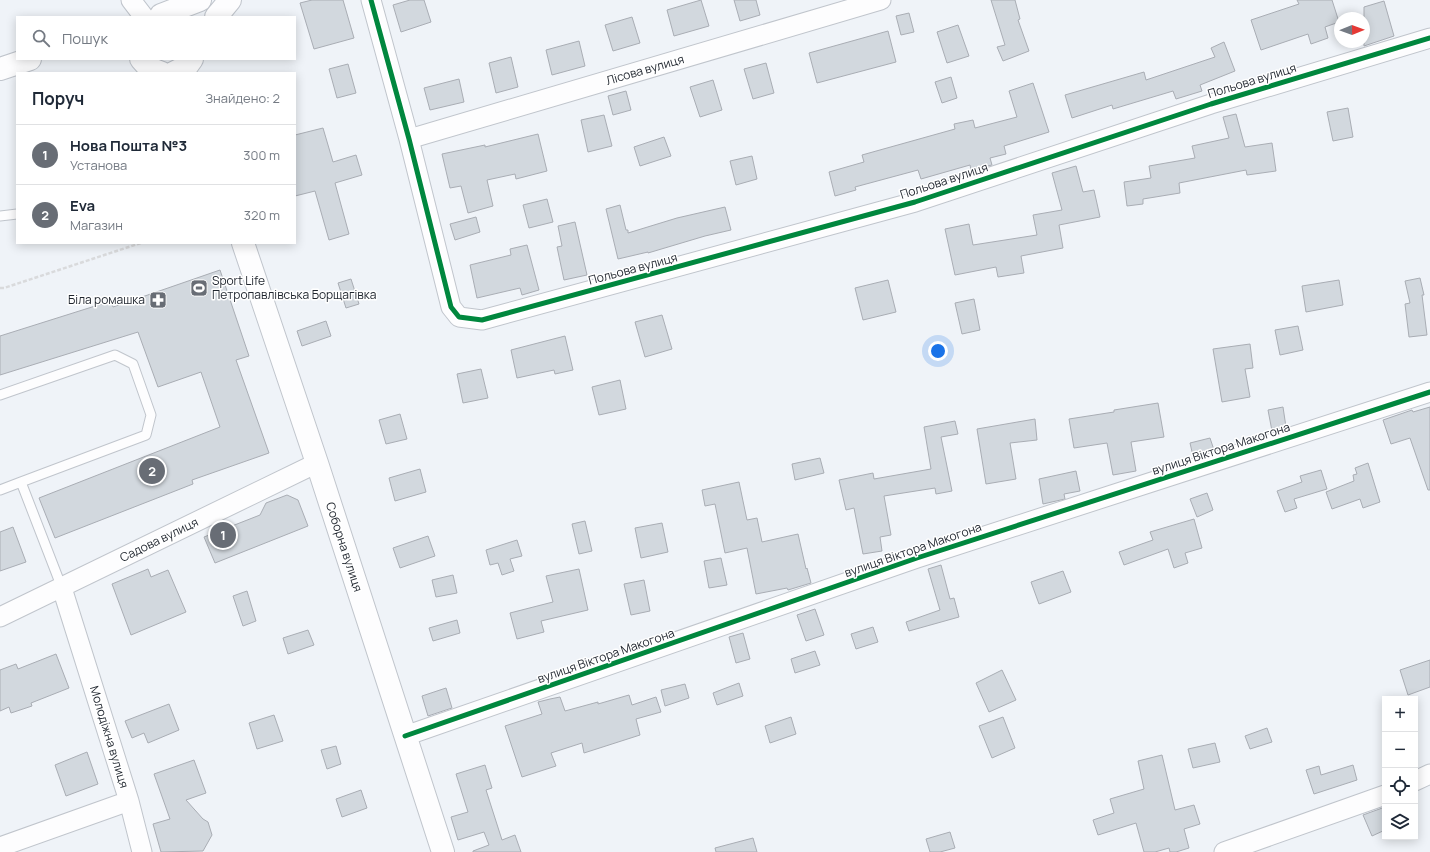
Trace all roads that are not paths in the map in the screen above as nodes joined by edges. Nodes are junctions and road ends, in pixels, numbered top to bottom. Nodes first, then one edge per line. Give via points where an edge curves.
1 (131, 0) edge
2 (200, 0) edge
3 (230, 0) edge
4 (371, 0) edge
5 (881, 0) edge
6 (157, 16) edge
7 (161, 16) edge
8 (217, 16) edge
9 (1430, 38) edge
10 (27, 60) edge
11 (192, 64) edge
12 (153, 68) edge
13 (0, 69) edge
14 (409, 139) junction
15 (16, 214) edge
16 (0, 216) edge
17 (243, 244) edge
18 (1430, 392) edge
19 (0, 396) edge
20 (317, 463) junction
21 (21, 482) junction
22 (0, 490) edge
23 (62, 588) junction
24 (0, 617) edge
25 (405, 736) junction
26 (1430, 774) edge
27 (1418, 780) edge
28 (1382, 796) edge
29 (129, 801) junction
30 (0, 847) edge
31 (142, 852) edge
32 (443, 852) edge
33 (1224, 852) edge

1 - 6 street
2 - 7 main road
3 - 8 main road
4 - 14 street
5 - 14 street, Лісова вулиця
9 - 14 street, Польова вулиця via 1211,104 915,202 482,320 459,317 451,307
10 - 13 main road
11 - 12 main road
15 - 16 lane
17 - 20 main road, Соборна вулиця
18 - 25 street, вулиця Віктора Макогона via 917,558
19 - 21 lane via 115,355 133,364 151,414 146,434
20 - 23 street, Садова вулиця
20 - 25 main road, Соборна вулиця
21 - 22 lane
21 - 23 lane
23 - 24 street, Садова вулиця
23 - 29 street, Молодіжна вулиця
25 - 32 main road, Соборна вулиця
26 - 27 street
28 - 33 street
29 - 30 street, Молодіжна вулиця
29 - 31 street

